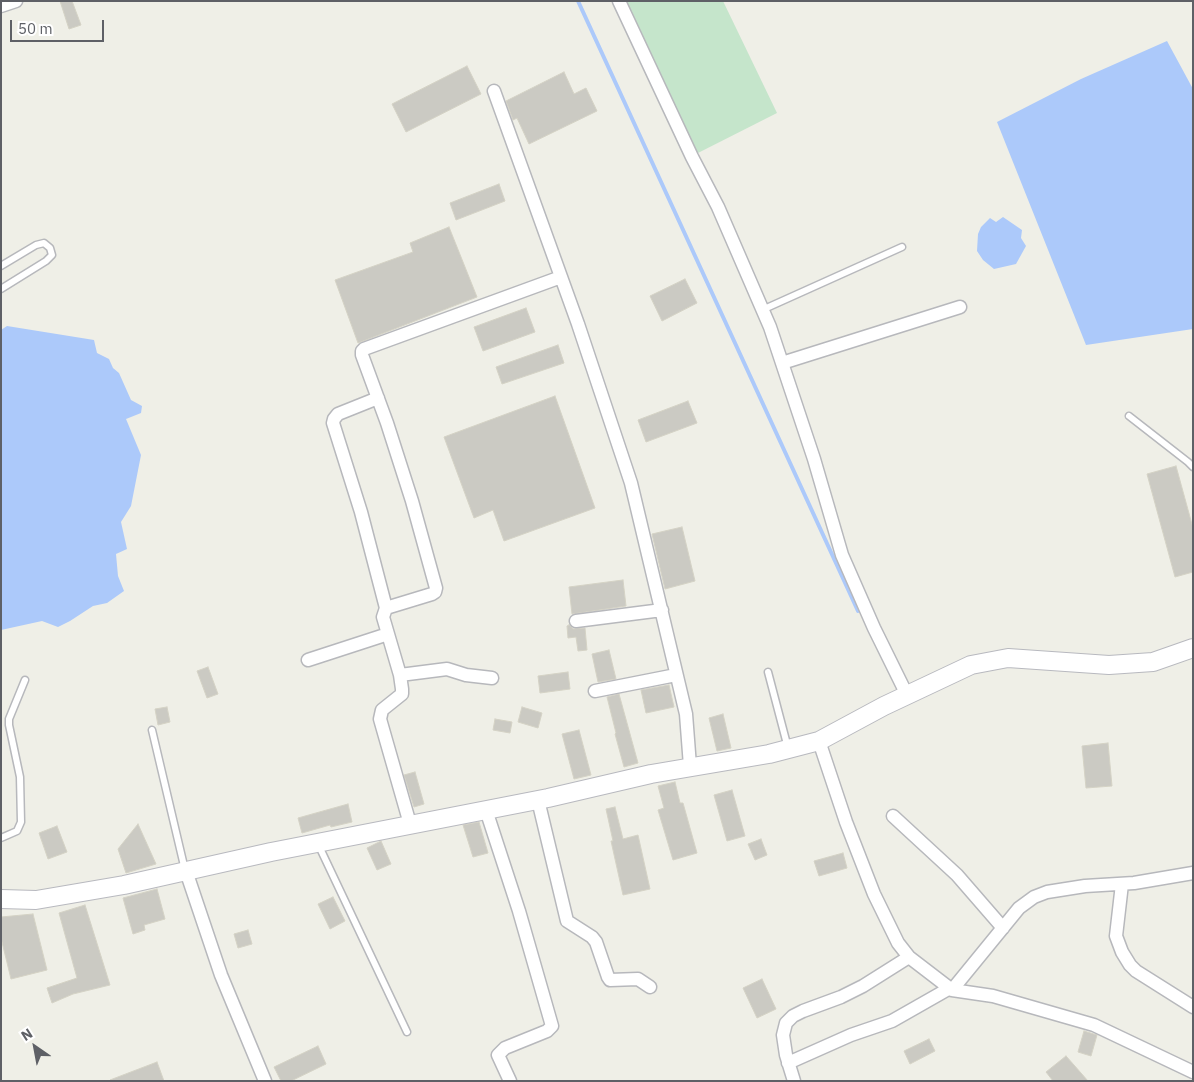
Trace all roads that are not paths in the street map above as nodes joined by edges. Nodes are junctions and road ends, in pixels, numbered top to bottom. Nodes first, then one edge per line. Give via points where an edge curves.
1 (16, 1) edge
2 (619, 1) edge
3 (1, 6) edge
4 (494, 91) dead end
5 (902, 247) dead end
6 (1, 266) edge
7 (561, 277) junction
8 (1, 288) edge
9 (960, 307) dead end
10 (762, 310) junction
11 (782, 363) junction
12 (378, 398) junction
13 (1129, 416) dead end
14 (1193, 467) edge
15 (386, 608) junction
16 (662, 610) junction
17 (576, 621) dead end
18 (388, 634) junction
19 (1193, 648) edge
20 (308, 660) dead end
21 (768, 672) dead end
22 (400, 675) junction
23 (676, 675) junction
24 (492, 678) dead end
25 (25, 680) dead end
26 (594, 691) dead end
27 (907, 695) junction
28 (152, 730) dead end
29 (819, 741) junction
30 (788, 749) junction
31 (690, 766) junction
32 (538, 800) junction
33 (486, 810) junction
34 (893, 816) dead end
35 (410, 824) junction
36 (1, 838) edge
37 (317, 842) junction
38 (186, 871) junction
39 (1193, 873) edge
40 (1122, 884) junction
41 (1, 899) edge
42 (1003, 928) junction
43 (909, 957) junction
44 (946, 984) junction
45 (650, 987) dead end
46 (1193, 1007) edge
47 (407, 1032) dead end
48 (788, 1062) junction
49 (1193, 1072) edge
50 (265, 1081) edge
51 (510, 1081) edge
52 (794, 1081) edge

1 - 3 street
2 - 10 street via 718,207
4 - 7 street
5 - 10 lane
6 - 8 lane via 36,245 44,243 50,248 52,255 46,261
7 - 12 street via 364,349 362,355
7 - 16 street via 631,483
9 - 11 street
10 - 11 street
11 - 27 street via 842,555
12 - 15 street via 338,414 333,423
12 - 15 street via 436,588 432,594
13 - 14 lane
15 - 18 street via 383,617
16 - 17 street
16 - 23 street
18 - 20 street
18 - 22 street
19 - 27 main road via 1153,662 1109,665 1008,658 971,665
21 - 30 lane
22 - 24 street via 447,669
22 - 35 street via 402,694 382,710 380,719
23 - 26 street
23 - 31 street via 686,714
25 - 36 lane via 9,719 20,777 21,822 17,831
27 - 29 main road
28 - 38 lane
29 - 30 main road
29 - 43 street via 874,894 898,943
30 - 31 main road
31 - 32 main road
32 - 33 main road
32 - 45 street via 567,921 596,942 610,980 638,979
33 - 35 main road
33 - 51 street via 552,1026 504,1048 498,1055
34 - 42 street via 957,875
35 - 37 main road
37 - 38 main road
37 - 47 lane
38 - 41 main road via 42,899
38 - 50 street via 221,975
39 - 40 street
40 - 42 street via 1047,892 1019,908
40 - 46 street via 1116,936 1122,952 1136,972
42 - 44 street
43 - 44 street
43 - 48 street via 863,986 793,1016 786,1023 783,1035
44 - 48 street via 892,1021 851,1034
44 - 49 street via 1094,1025
48 - 52 street

